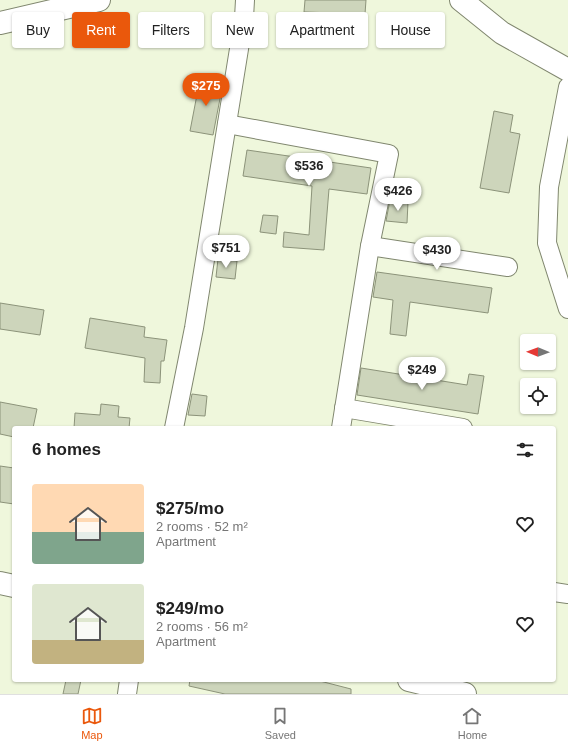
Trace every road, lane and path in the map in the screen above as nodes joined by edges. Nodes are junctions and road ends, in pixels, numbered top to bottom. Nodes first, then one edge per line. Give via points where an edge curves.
1 (99, 0) edge
2 (245, 0) edge
3 (461, 0) edge
4 (0, 23) edge
5 (568, 70) edge
6 (568, 87) edge
7 (227, 124) junction
8 (370, 246) junction
9 (508, 267) dead end
10 (568, 309) edge
11 (344, 408) junction
12 (174, 426) edge
13 (341, 426) edge
14 (451, 426) edge
15 (0, 583) edge
16 (12, 586) edge
17 (556, 592) edge
18 (568, 594) edge
19 (129, 682) edge
20 (417, 682) edge
21 (127, 694) edge
22 (465, 694) edge

1 - 4 main road
2 - 7 street
3 - 5 main road via 502,33
6 - 10 street via 549,187 547,243
7 - 8 street via 390,154
7 - 12 street via 194,328
8 - 9 street
8 - 11 street
11 - 13 street
11 - 14 street
15 - 16 main road
17 - 18 street
19 - 21 street
20 - 22 main road

